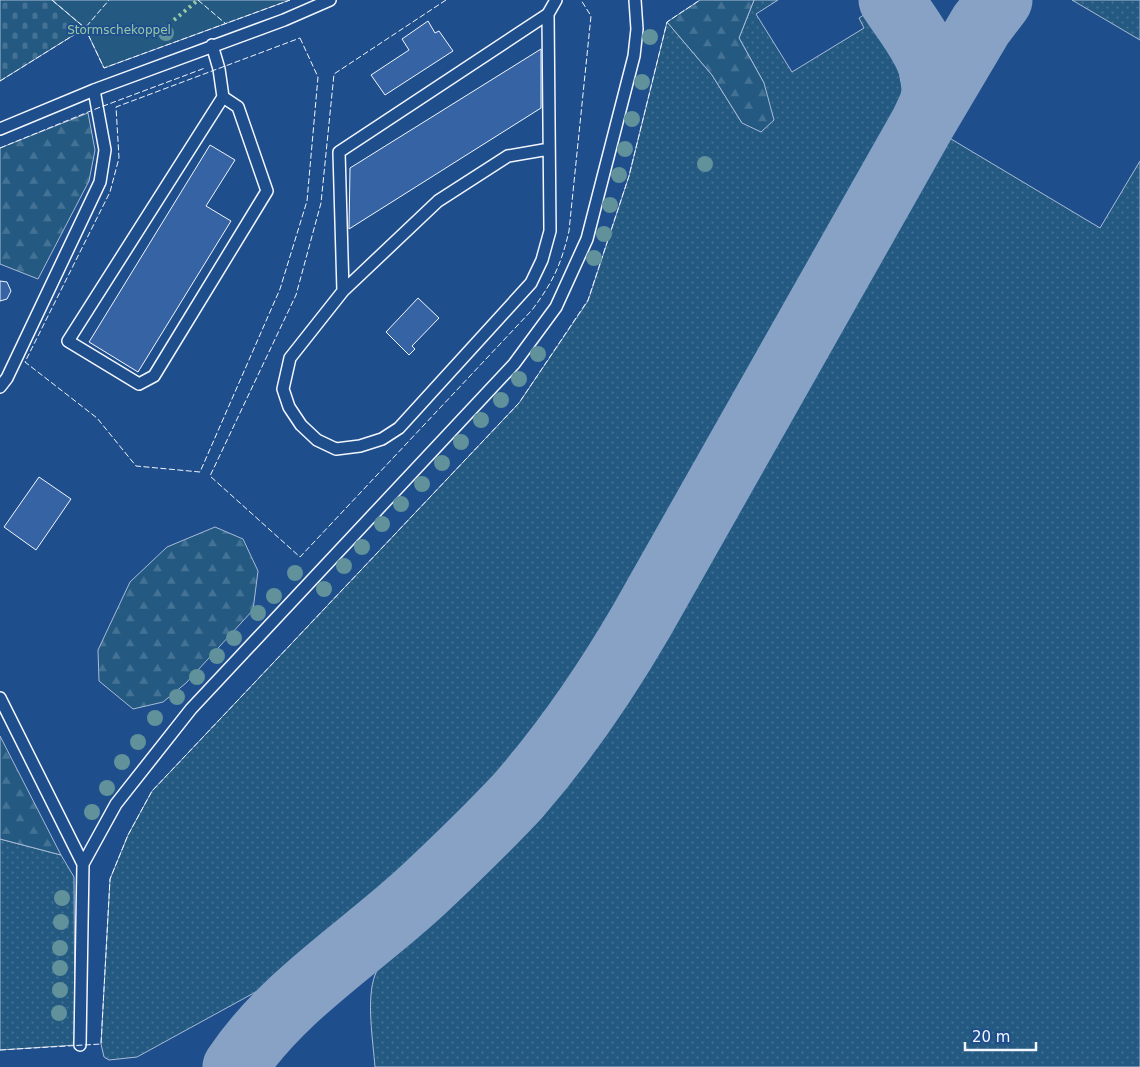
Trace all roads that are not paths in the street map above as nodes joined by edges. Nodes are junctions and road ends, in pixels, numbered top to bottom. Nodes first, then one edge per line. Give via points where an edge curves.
1 (330, 0) edge
2 (556, 0) edge
3 (635, 0) edge
4 (548, 14) junction
5 (212, 45) junction
6 (94, 90) junction
7 (223, 97) junction
8 (0, 129) edge
9 (549, 148) junction
10 (343, 291) junction
11 (0, 387) edge
12 (0, 698) edge
13 (83, 864) junction
14 (80, 1045) dead end

1 - 5 lane
2 - 4 lane
3 - 13 lane via 637,29 634,56 587,239 556,307 514,364 191,709 116,804
4 - 9 lane
4 - 10 lane via 340,152
5 - 6 lane
5 - 7 lane
6 - 8 lane
6 - 11 lane via 105,150 100,182
7 - 7 lane via 68,341 139,384 154,376 267,191 238,107
9 - 10 lane via 508,156 438,201
9 - 10 lane via 550,231 531,283 399,428 382,439 336,449 317,440 300,425 283,389 290,358
12 - 13 lane
13 - 14 lane

